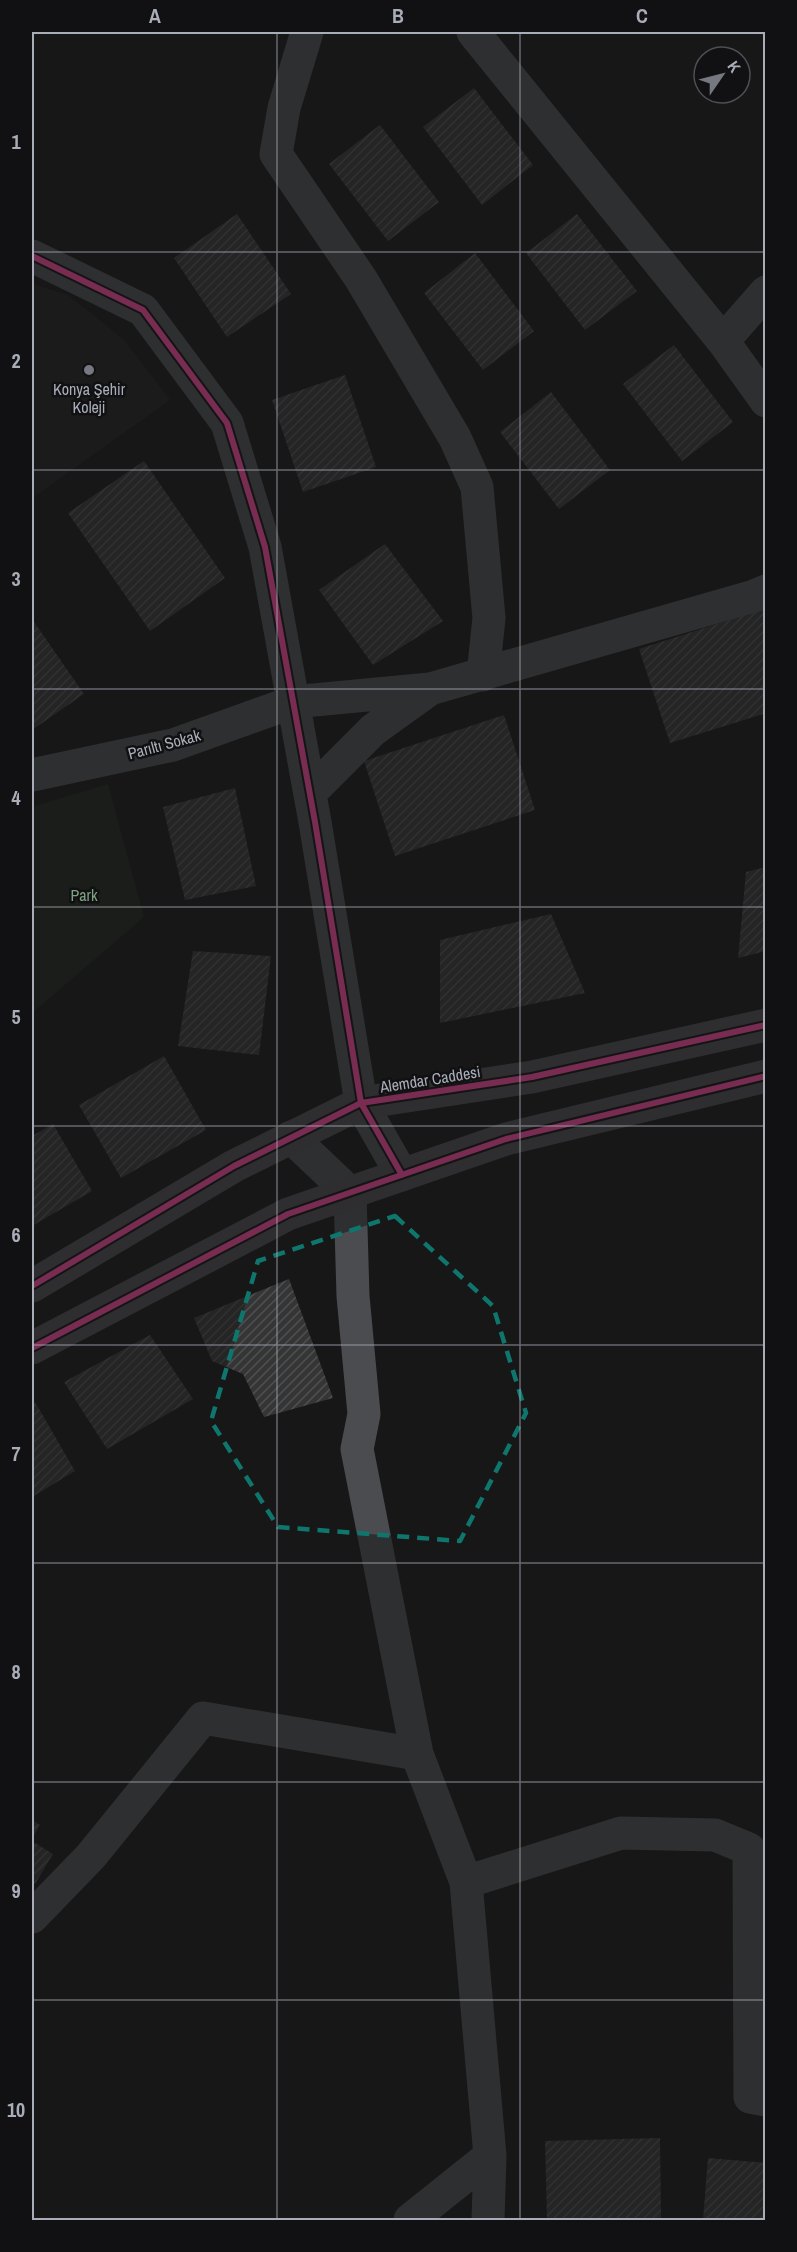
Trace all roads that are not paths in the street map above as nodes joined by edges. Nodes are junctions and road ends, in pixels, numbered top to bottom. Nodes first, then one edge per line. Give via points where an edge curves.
1 (307, 32) edge
2 (473, 32) edge
3 (32, 256) edge
4 (765, 292) edge
5 (723, 341) junction
6 (765, 401) edge
7 (765, 591) edge
8 (483, 675) junction
9 (430, 689) junction
10 (293, 702) junction
11 (32, 776) edge
12 (310, 793) junction
13 (765, 1025) edge
14 (765, 1076) edge
15 (361, 1103) junction
16 (291, 1137) junction
17 (402, 1175) junction
18 (350, 1193) junction
19 (32, 1286) edge
20 (32, 1348) edge
21 (417, 1754) junction
22 (466, 1882) junction
23 (32, 1917) edge
24 (765, 2100) edge
25 (490, 2156) junction
26 (410, 2220) edge
27 (488, 2220) edge

1 - 8 street via 284,108 276,154 361,279 455,438 477,487 489,618
2 - 5 street
3 - 10 street via 143,310 227,423 265,547
4 - 5 street
5 - 6 street
7 - 8 street
8 - 9 street
9 - 10 street, Parıltı Sokak
9 - 12 street via 373,729
10 - 11 street, Parıltı Sokak via 173,745
10 - 12 street
12 - 15 street
13 - 15 main road, Alemdar Caddesi via 532,1077
14 - 17 main road via 506,1139
15 - 16 main road, Alemdar Caddesi
15 - 17 street
16 - 18 street
16 - 19 main road, Alemdar Caddesi via 234,1166
17 - 18 main road
18 - 20 main road via 288,1214
18 - 21 street via 353,1296 364,1414 357,1449
21 - 22 street
21 - 23 street via 203,1718 91,1856
22 - 24 street via 621,1833 715,1835 749,1849 750,2097
22 - 25 street
25 - 26 street
25 - 27 street

